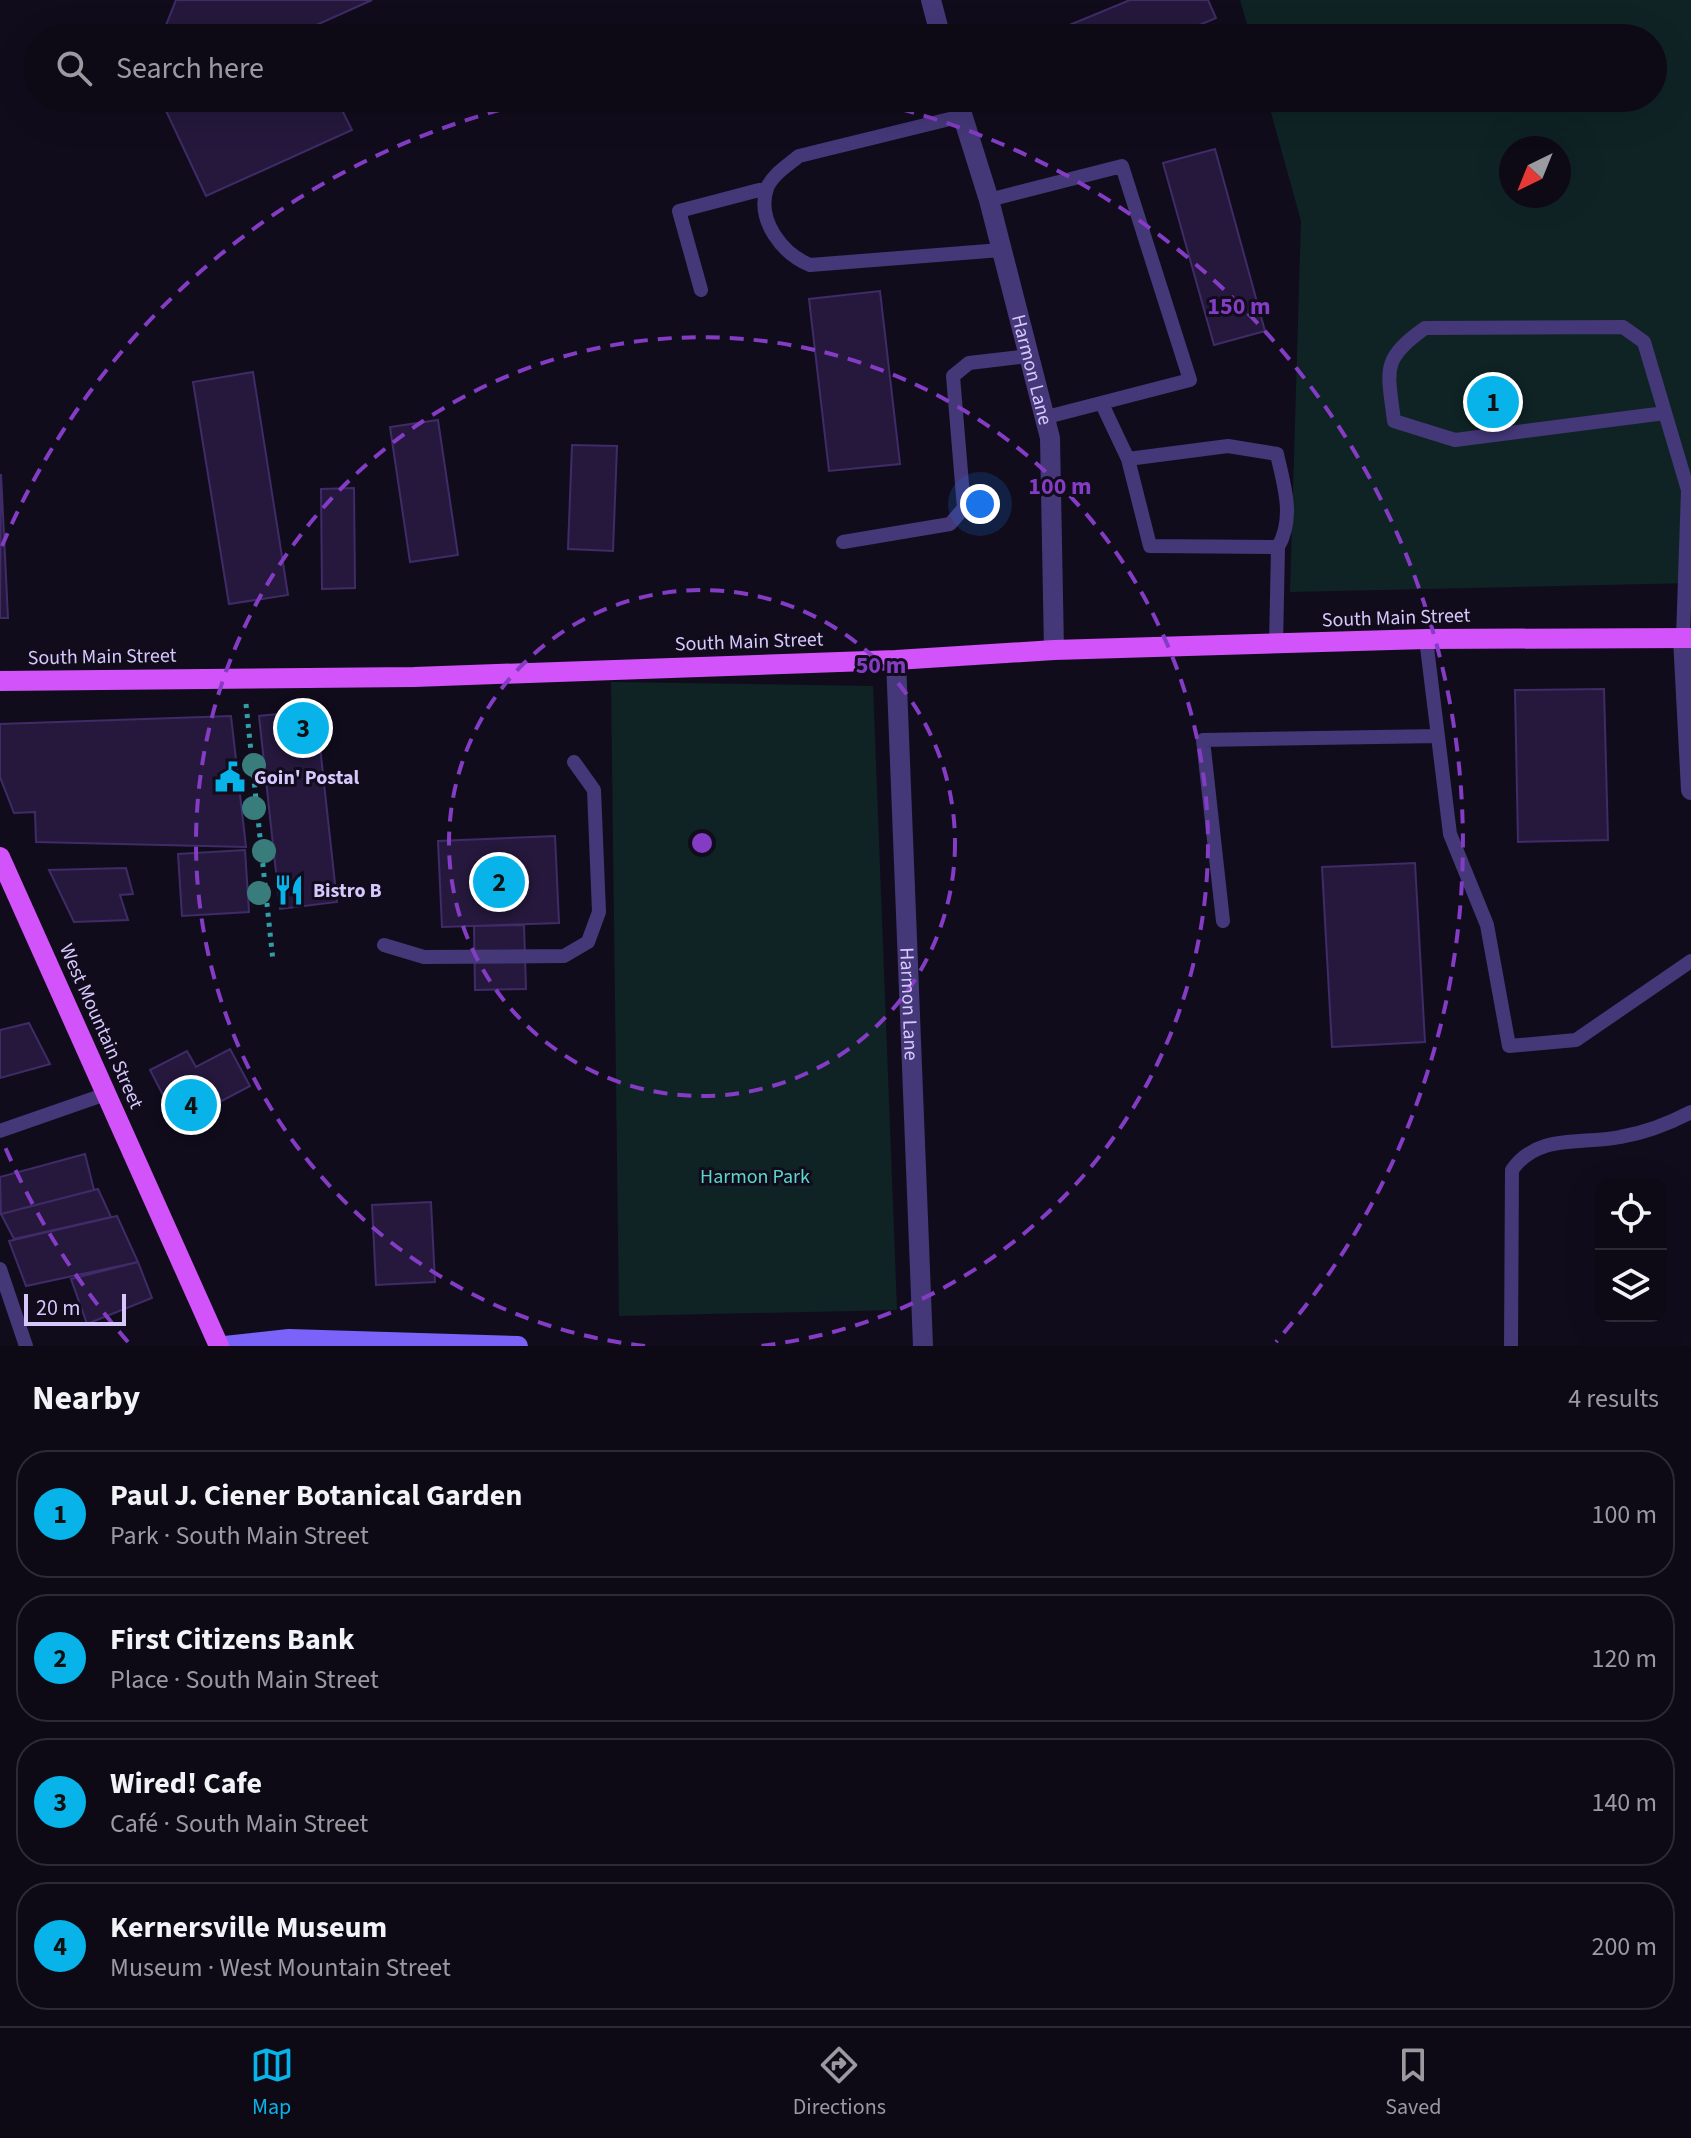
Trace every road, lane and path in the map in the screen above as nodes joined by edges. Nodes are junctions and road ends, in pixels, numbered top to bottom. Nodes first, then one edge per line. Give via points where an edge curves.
1 (931, 0) edge
2 (937, 24) edge
3 (943, 112) edge
4 (961, 112) edge
5 (767, 188) junction
6 (989, 200) junction
7 (1001, 250) junction
8 (701, 290) dead end
9 (1028, 356) junction
10 (1102, 404) junction
11 (1665, 413) junction
12 (1043, 418) junction
13 (1128, 459) junction
14 (843, 542) dead end
15 (1278, 547) junction
16 (1687, 638) edge
17 (1426, 639) junction
18 (1276, 646) junction
19 (1054, 650) junction
20 (896, 660) junction
21 (243, 678) junction
22 (0, 681) edge
23 (1438, 736) junction
24 (574, 762) dead end
25 (1691, 790) edge
26 (0, 857) edge
27 (7, 892) edge
28 (1223, 921) dead end
29 (384, 945) dead end
30 (273, 961) dead end
31 (1691, 961) edge
32 (106, 1094) junction
33 (1691, 1112) edge
34 (0, 1131) edge
35 (0, 1269) edge
36 (378, 1344) edge
37 (26, 1346) edge
38 (222, 1346) edge
39 (518, 1346) edge
40 (923, 1346) edge
41 (1511, 1346) edge

1 - 2 street
3 - 5 lane via 799,156
4 - 6 street, Harmon Lane
5 - 7 lane via 776,240 790,257 810,265
5 - 8 lane via 679,211
6 - 7 street, Harmon Lane
6 - 10 lane via 1122,166 1190,380
7 - 9 street, Harmon Lane
9 - 12 street, Harmon Lane
9 - 14 lane via 969,363 953,376 964,508 950,524
10 - 12 lane
10 - 13 lane
11 - 11 lane via 1644,342 1623,327 1425,328 1402,344 1388,367 1394,421 1455,440
11 - 16 lane via 1688,490
12 - 19 street, Harmon Lane via 1050,438
13 - 15 lane via 1150,546
13 - 15 lane via 1228,446 1277,454 1288,530
15 - 18 lane
16 - 17 main road, South Main Street
16 - 25 street
17 - 18 main road, South Main Street
17 - 23 lane
18 - 19 main road, South Main Street
19 - 20 main road, South Main Street
20 - 21 main road, South Main Street
20 - 40 street, Harmon Lane
21 - 22 main road, South Main Street
21 - 30 path
23 - 28 lane via 1203,740
23 - 31 lane via 1450,834 1487,925 1509,1046 1576,1040
24 - 29 lane via 594,790 599,912 588,942 564,956 424,957
26 - 27 main road, West Mountain Street
27 - 32 main road, West Mountain Street
32 - 34 lane
32 - 38 main road, West Mountain Street
33 - 41 lane via 1621,1137 1557,1142 1524,1154 1512,1170
35 - 37 lane
36 - 38 main road via 289,1339
36 - 39 main road

